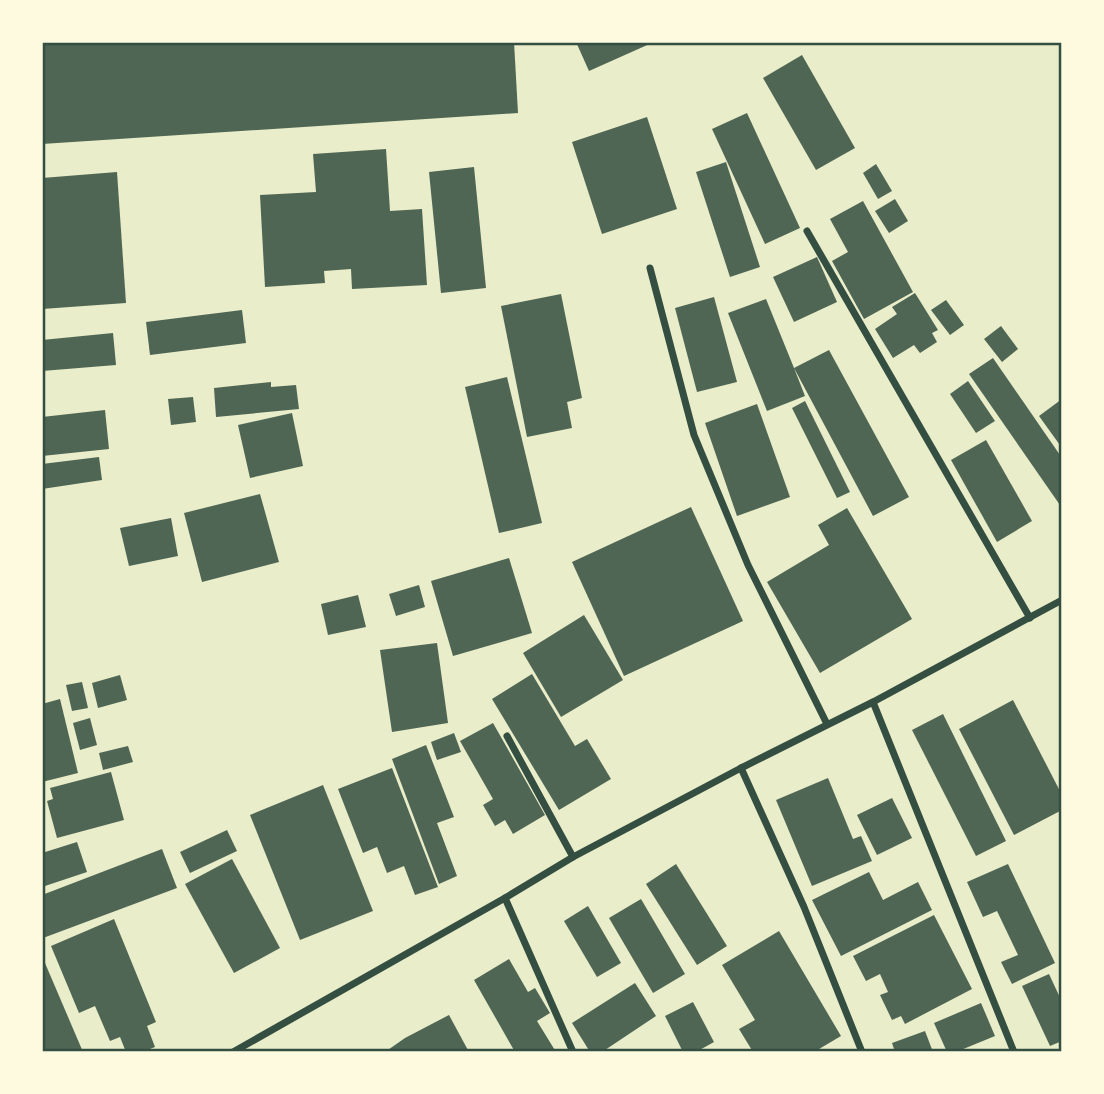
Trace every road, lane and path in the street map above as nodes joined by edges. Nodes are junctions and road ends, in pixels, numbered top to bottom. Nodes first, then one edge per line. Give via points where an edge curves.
1 (807, 231) dead end
2 (650, 268) dead end
3 (1062, 600) edge
4 (1030, 618) junction
5 (873, 702) junction
6 (827, 724) junction
7 (507, 736) dead end
8 (741, 768) junction
9 (573, 858) junction
10 (505, 898) junction
11 (233, 1052) edge
12 (573, 1052) edge
13 (862, 1052) edge
14 (1014, 1052) edge

1 - 4 street
2 - 6 street via 694,435 747,565
3 - 4 street
4 - 5 street
5 - 6 street
5 - 14 street
6 - 8 street
7 - 9 street
8 - 9 street
8 - 13 street
9 - 10 street
10 - 11 street
10 - 12 street

